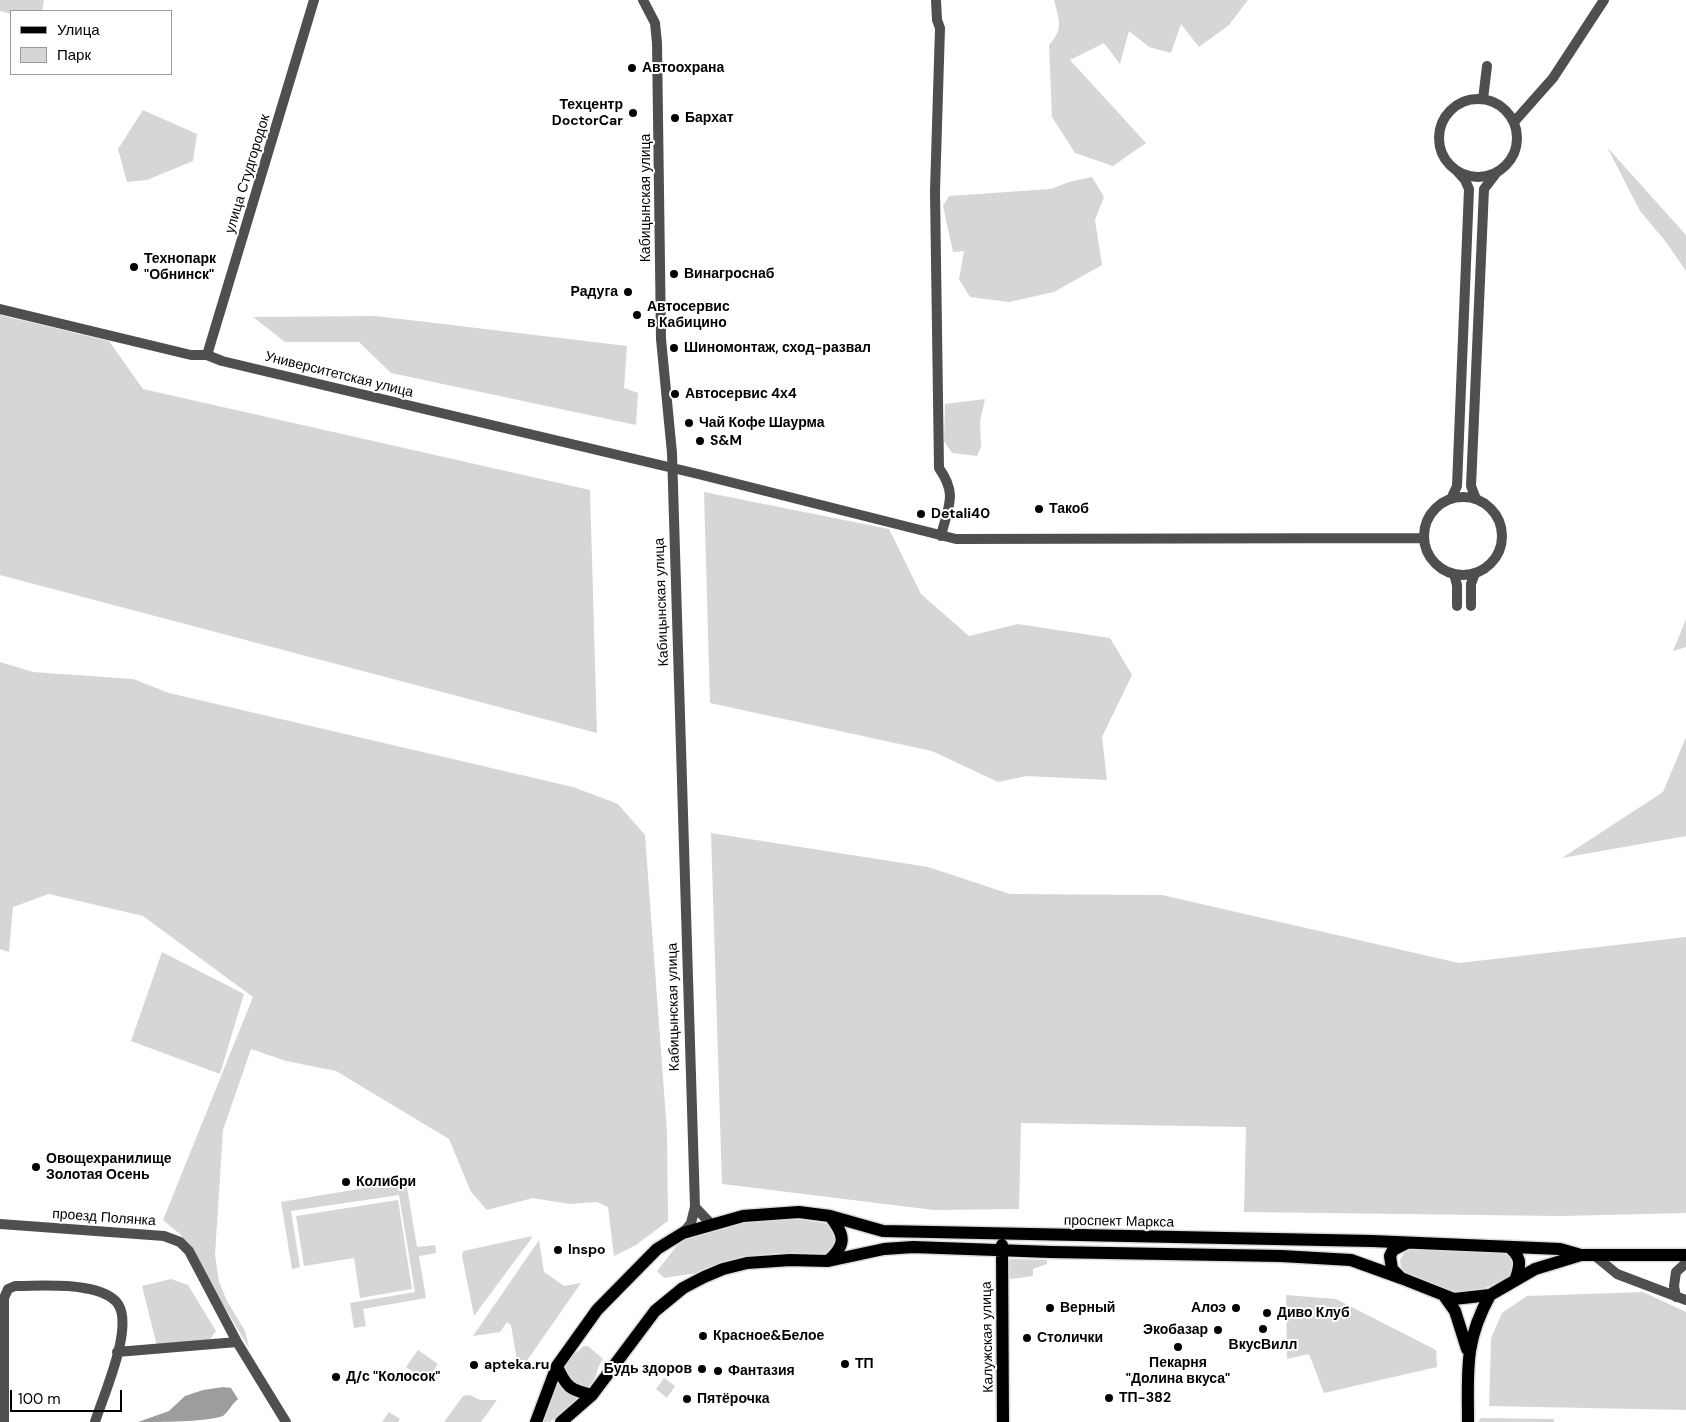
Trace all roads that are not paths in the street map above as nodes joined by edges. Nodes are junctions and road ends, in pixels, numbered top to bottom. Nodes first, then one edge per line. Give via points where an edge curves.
1 (314, 0) edge
2 (643, 0) edge
3 (936, 0) edge
4 (1604, 0) edge
5 (1487, 66) dead end
6 (1483, 99) junction
7 (1514, 122) junction
8 (1456, 170) junction
9 (1497, 172) junction
10 (0, 309) edge
11 (207, 355) junction
12 (671, 469) junction
13 (1451, 499) junction
14 (1476, 499) junction
15 (941, 536) junction
16 (1424, 538) junction
17 (1476, 573) junction
18 (1454, 574) junction
19 (1457, 606) dead end
20 (1471, 606) dead end
21 (695, 1207) junction
22 (830, 1216) junction
23 (0, 1224) edge
24 (711, 1224) junction
25 (683, 1233) junction
26 (1003, 1234) junction
27 (1410, 1242) junction
28 (1509, 1247) junction
29 (1002, 1251) junction
30 (1587, 1255) junction
31 (1686, 1255) edge
32 (828, 1261) junction
33 (1686, 1263) edge
34 (1401, 1278) junction
35 (1516, 1278) junction
36 (1490, 1295) junction
37 (1444, 1297) junction
38 (1681, 1298) edge
39 (237, 1342) junction
40 (117, 1352) junction
41 (1468, 1354) junction
42 (557, 1366) junction
43 (592, 1395) junction
44 (4, 1422) edge
45 (95, 1422) edge
46 (286, 1422) edge
47 (536, 1422) edge
48 (561, 1422) edge
49 (1003, 1422) edge
50 (1468, 1422) edge

1 - 11 street, улица Студгородок
2 - 12 street, Кабицынская улица via 655,23 657,43 661,339 663,378 671,423
3 - 15 street via 940,28 935,191 939,468 952,492
4 - 7 street via 1553,78
5 - 6 street
6 - 7 street via 1502,106
6 - 8 street via 1461,103 1449,112 1442,124 1440,146 1446,160
7 - 9 street via 1518,136 1516,150
8 - 9 street via 1473,177
8 - 13 street via 1469,189 1457,486
9 - 14 street via 1484,189 1471,486
10 - 11 street, Университетская улица via 192,355
11 - 12 street, Университетская улица via 232,364
12 - 15 street, Университетская улица
12 - 21 street, Кабицынская улица
13 - 14 street
13 - 16 street via 1433,511 1426,523
14 - 17 street via 1494,512 1502,532 1501,547 1494,561
15 - 16 street, Университетская улица via 956,539
16 - 18 street via 1427,552 1435,564
17 - 18 street
17 - 20 street via 1471,584
18 - 19 street
21 - 24 street
21 - 25 street via 691,1222
22 - 24 main road, проспект Маркса via 791,1212 743,1216
22 - 26 main road, проспект Маркса via 884,1231
22 - 32 main road via 839,1228 842,1244
23 - 39 street, проезд Полянка via 138,1233 164,1236 180,1242 189,1251
24 - 25 main road, проспект Маркса
25 - 42 main road, проспект Маркса via 657,1249 633,1271 597,1310
26 - 27 main road, проспект Маркса
26 - 29 main road, Калужская улица
27 - 28 main road, проспект Маркса
27 - 34 main road via 1393,1250 1390,1256 1392,1269
28 - 30 main road, проспект Маркса
28 - 35 main road via 1519,1257
29 - 32 main road via 884,1249
29 - 34 main road via 1351,1260
29 - 49 main road, Калужская улица
30 - 31 main road
30 - 35 main road via 1549,1263
30 - 38 street via 1617,1274
32 - 43 main road via 747,1263 723,1269 684,1288 648,1318
33 - 38 street via 1676,1272 1674,1286
34 - 37 main road
35 - 36 main road
36 - 37 main road
36 - 41 main road via 1478,1318
37 - 41 main road via 1455,1312
39 - 40 street
39 - 46 street, проезд Полянка
40 - 44 street via 123,1316 117,1302 110,1296 81,1288 15,1286 8,1289 4,1298
40 - 45 street
41 - 50 main road
42 - 43 main road via 564,1383 576,1391
42 - 47 main road, проспект Маркса
43 - 48 main road

